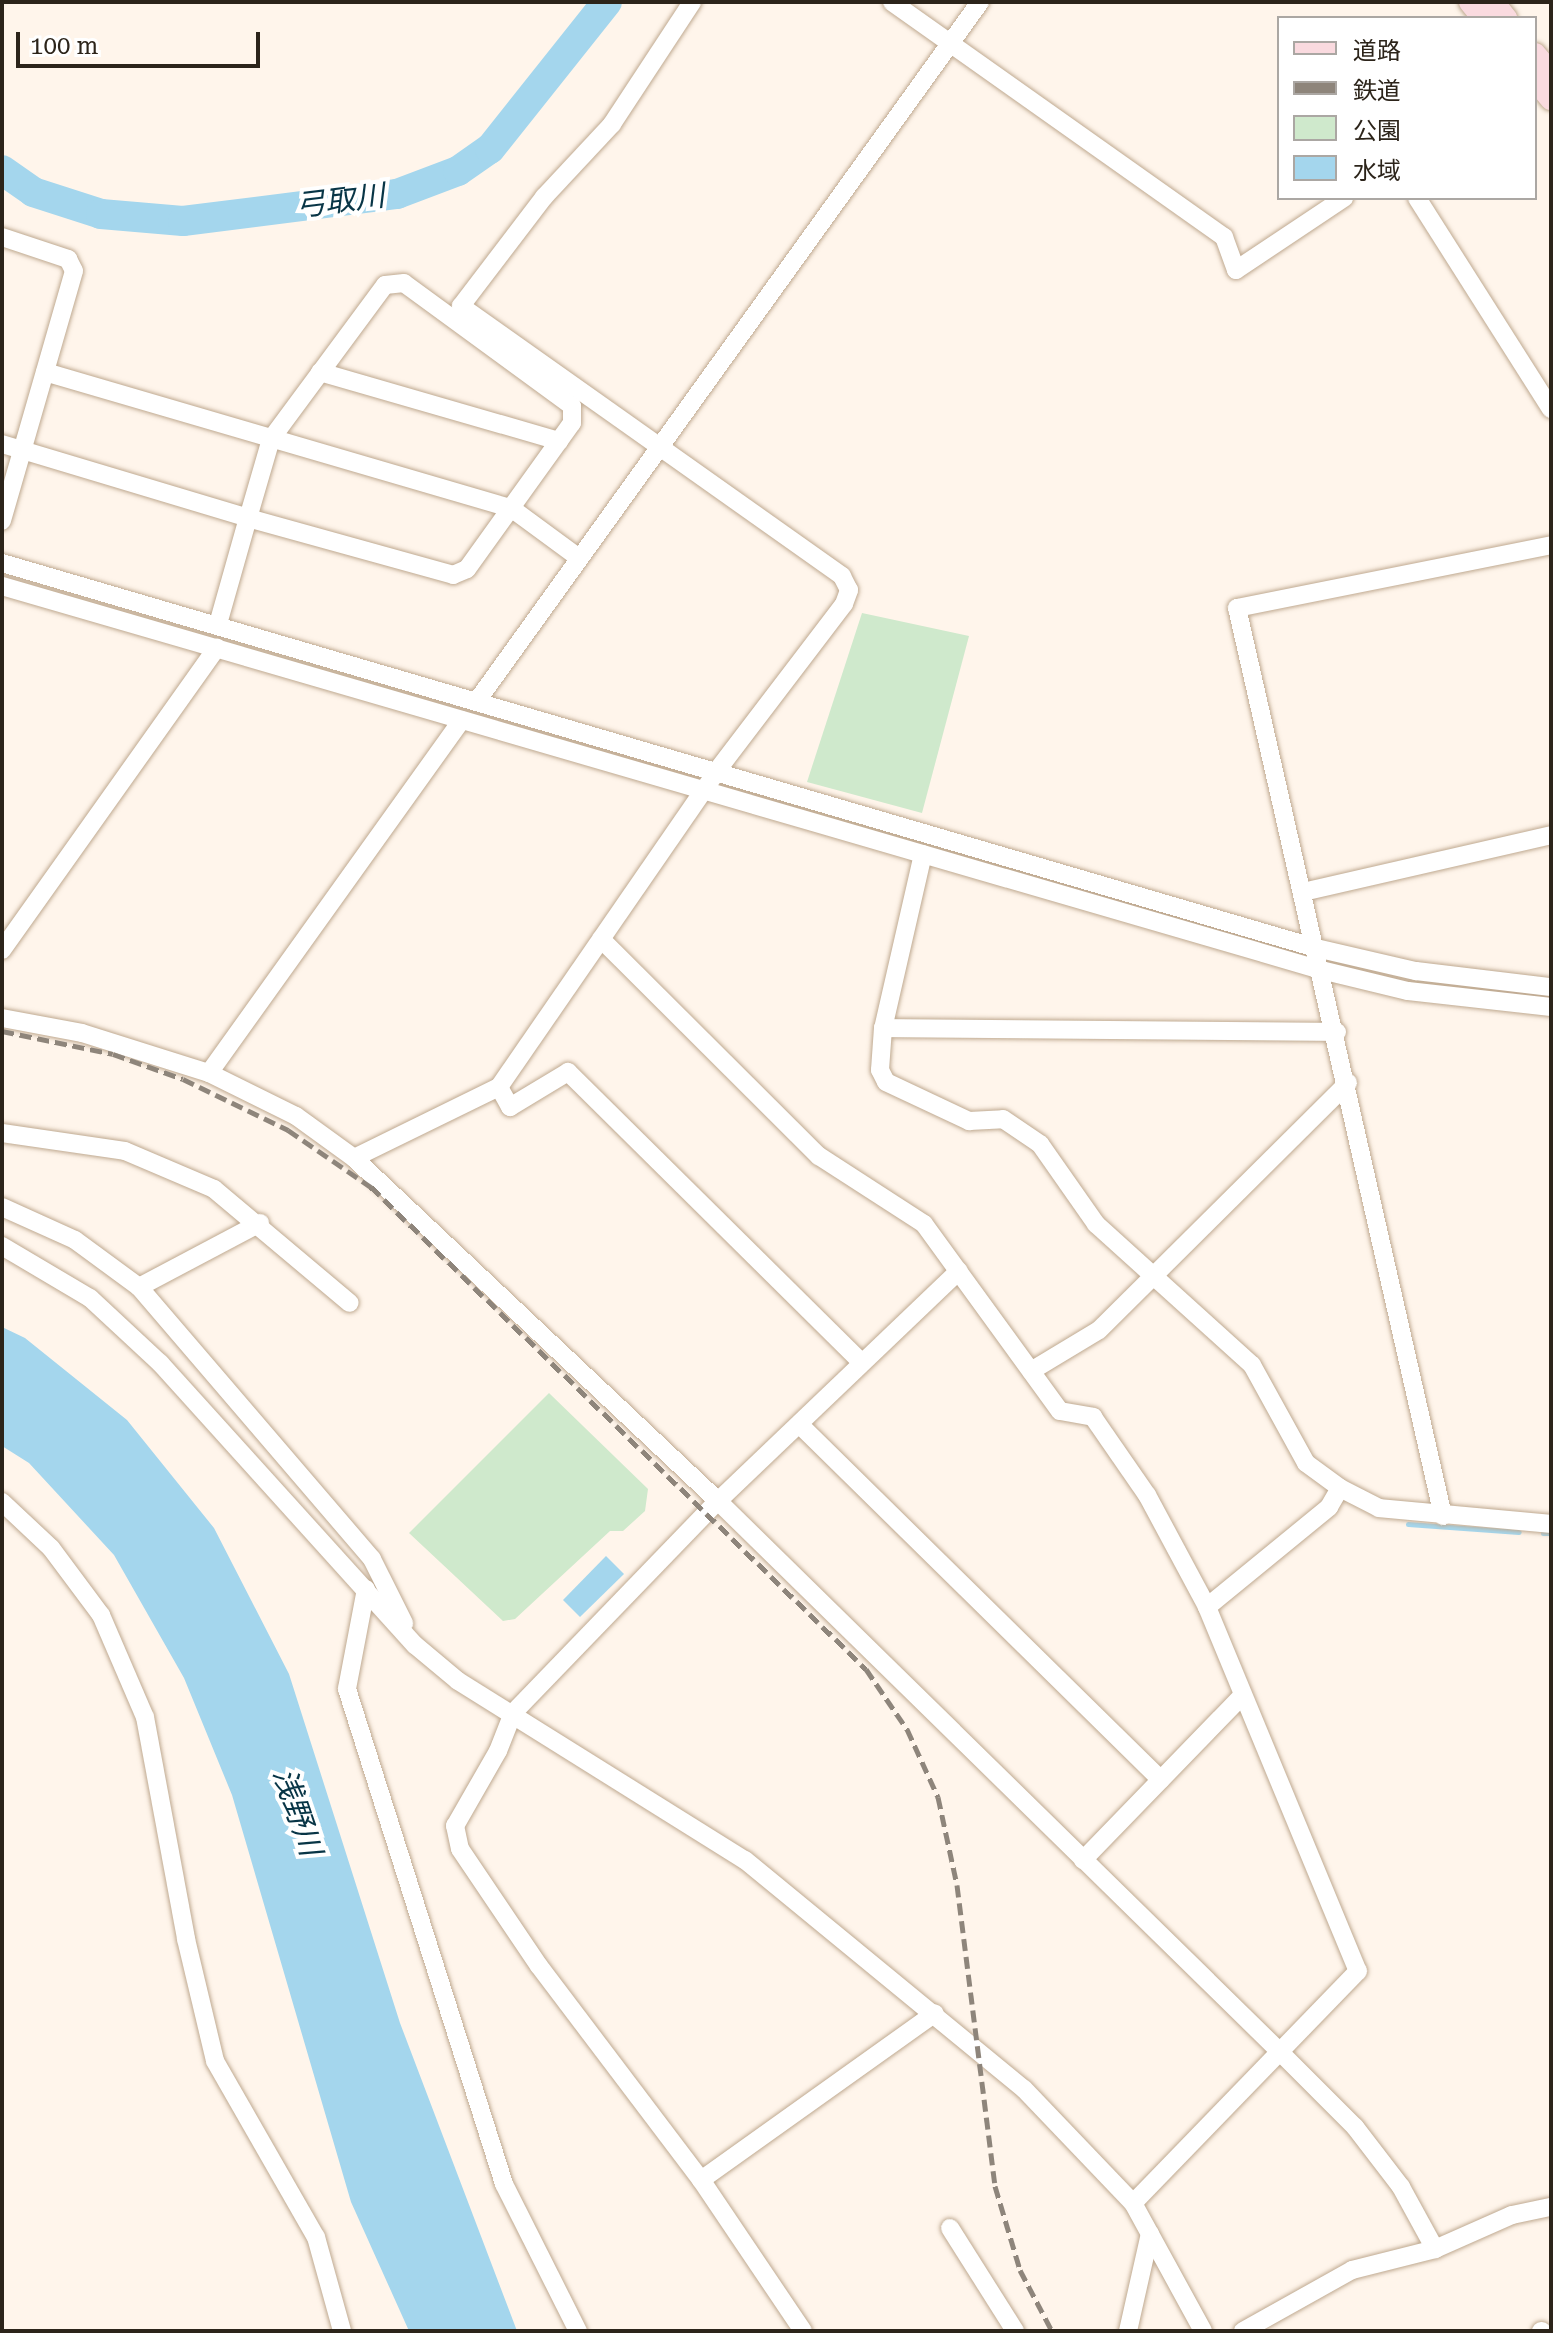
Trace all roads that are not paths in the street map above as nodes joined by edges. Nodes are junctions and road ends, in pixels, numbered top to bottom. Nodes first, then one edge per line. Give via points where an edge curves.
1 (692, 2) edge
2 (892, 2) edge
3 (980, 2) edge
4 (1481, 9) edge
5 (1500, 16) edge
6 (952, 43) junction
7 (1537, 56) edge
8 (1551, 73) edge
9 (1537, 82) edge
10 (1551, 99) edge
11 (1341, 200) edge
12 (1418, 200) edge
13 (3, 243) edge
14 (45, 372) junction
15 (320, 372) junction
16 (1551, 409) edge
17 (271, 439) junction
18 (559, 441) junction
19 (2, 444) edge
20 (658, 448) junction
21 (24, 450) junction
22 (511, 508) junction
23 (248, 518) junction
24 (2, 521) edge
25 (1551, 545) edge
26 (579, 558) junction
27 (2, 563) edge
28 (2, 586) edge
29 (218, 624) junction
30 (217, 648) junction
31 (477, 701) junction
32 (462, 720) junction
33 (716, 772) junction
34 (704, 790) junction
35 (1551, 835) edge
36 (923, 854) junction
37 (1303, 892) junction
38 (601, 939) junction
39 (1316, 948) junction
40 (2, 950) edge
41 (1321, 970) junction
42 (1551, 987) edge
43 (1551, 1007) edge
44 (2, 1018) edge
45 (883, 1028) junction
46 (1337, 1032) junction
47 (209, 1073) junction
48 (1348, 1083) junction
49 (499, 1087) junction
50 (2, 1133) edge
51 (354, 1158) junction
52 (2, 1207) edge
53 (260, 1223) junction
54 (2, 1246) edge
55 (959, 1271) junction
56 (1154, 1279) junction
57 (139, 1287) junction
58 (350, 1303) dead end
59 (860, 1361) junction
60 (1031, 1371) junction
61 (800, 1425) junction
62 (1340, 1488) junction
63 (718, 1501) junction
64 (2, 1502) edge
65 (1443, 1516) junction
66 (1551, 1524) edge
67 (366, 1589) junction
68 (1207, 1607) junction
69 (415, 1645) junction
70 (1241, 1697) junction
71 (513, 1713) junction
72 (1161, 1780) junction
73 (1083, 1860) junction
74 (935, 2013) junction
75 (1281, 2053) junction
76 (701, 2180) junction
77 (1133, 2203) junction
78 (1551, 2207) edge
79 (950, 2228) dead end
80 (1150, 2233) junction
81 (1435, 2249) junction
82 (342, 2331) edge
83 (578, 2331) edge
84 (803, 2331) edge
85 (1015, 2331) edge
86 (1128, 2331) edge
87 (1203, 2331) edge
88 (1243, 2331) edge

1 - 20 street via 612,124 544,197 461,306
2 - 6 street
3 - 6 street
4 - 5 main road
6 - 11 street via 1224,237 1236,270
6 - 20 street
7 - 8 main road
9 - 10 main road
12 - 16 street
13 - 14 street via 68,259 74,271
14 - 17 street
14 - 21 street
15 - 17 street
15 - 18 street
15 - 18 street via 385,285 404,283 572,406 572,423
17 - 22 street
17 - 23 street
18 - 22 street
19 - 21 street
20 - 26 street
20 - 33 street via 842,576 849,590 844,604
21 - 23 street
21 - 24 street
22 - 23 street via 467,569 453,575
22 - 26 street
23 - 29 street
25 - 37 street via 1237,608
26 - 31 street
27 - 29 street
28 - 30 street
29 - 31 street
30 - 32 street
30 - 40 street
31 - 33 street
32 - 34 street
32 - 47 street
33 - 34 street
33 - 39 street
34 - 36 street
34 - 38 street
35 - 37 street
36 - 41 street
36 - 45 street
37 - 39 street
38 - 49 street
38 - 55 street via 819,1156 912,1213
39 - 41 street
39 - 42 street via 1416,971
41 - 43 street via 1408,991
41 - 46 street
44 - 47 street via 82,1033
45 - 46 street
45 - 56 street via 880,1070 886,1082 969,1121 1003,1119 1021,1126 1040,1144 1096,1224
46 - 48 street
47 - 51 street via 296,1116
48 - 56 street
48 - 65 street
49 - 51 street
49 - 59 street via 510,1107 568,1072
50 - 53 street via 125,1151 214,1189
51 - 63 street
52 - 57 street via 75,1240
53 - 57 street
53 - 58 street
54 - 67 street via 90,1298 160,1363
55 - 59 street
55 - 60 street
56 - 60 street via 1099,1330
56 - 62 street via 1252,1365 1306,1463
57 - 69 street via 372,1559
59 - 61 street
60 - 68 street via 1060,1411 1093,1417 1147,1495
61 - 63 street
61 - 72 street
62 - 65 street via 1379,1508
62 - 68 street via 1329,1507
63 - 71 street
63 - 73 street
64 - 82 street via 51,1548 101,1615 145,1717 186,1939 215,2061 316,2237
65 - 66 street
67 - 69 street
67 - 83 street via 347,1689 485,2133 511,2202
68 - 70 street
69 - 71 street via 458,1681
70 - 72 street
70 - 75 street via 1358,1971
71 - 74 street via 745,1860
71 - 76 street via 498,1751 455,1826 456,1840 539,1966
72 - 73 street
73 - 75 street
74 - 76 street
74 - 77 street via 1024,2089
75 - 77 street
75 - 81 street via 1355,2127 1401,2187
76 - 84 street
77 - 80 street
78 - 81 street via 1512,2215
79 - 85 street
80 - 86 street
80 - 87 street
81 - 88 street via 1352,2270

